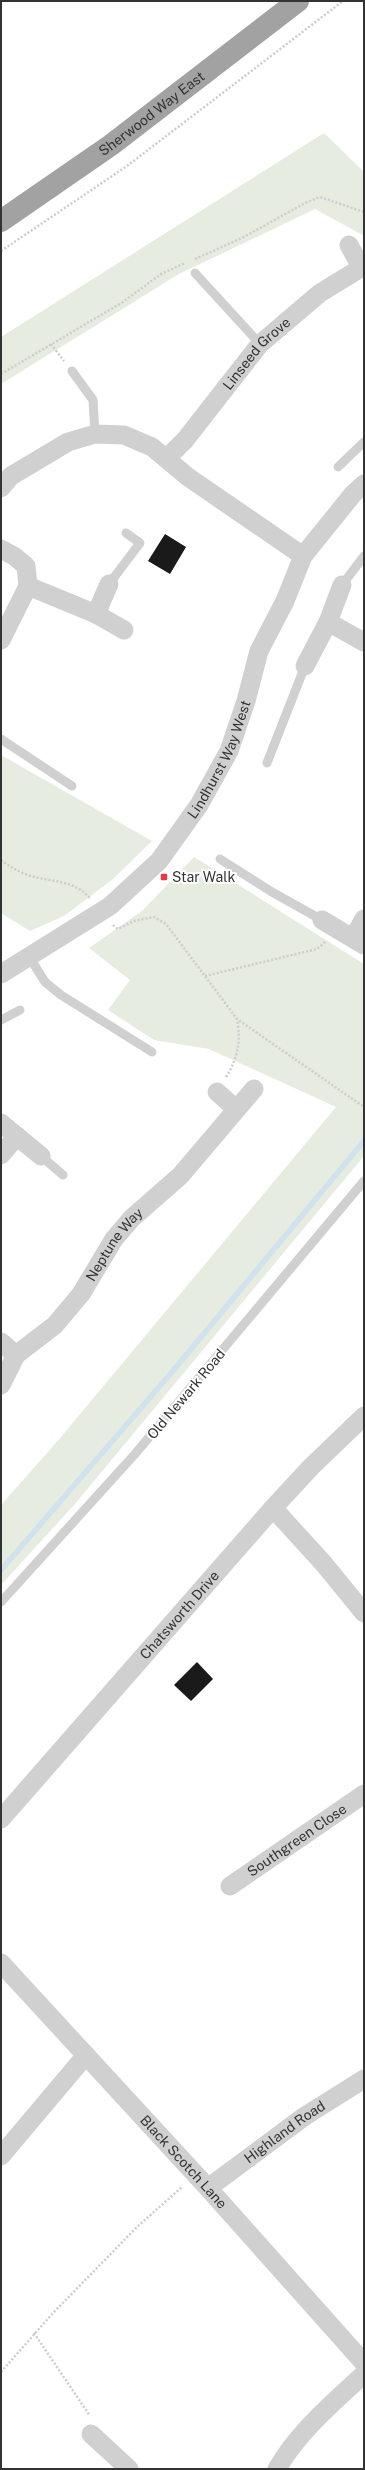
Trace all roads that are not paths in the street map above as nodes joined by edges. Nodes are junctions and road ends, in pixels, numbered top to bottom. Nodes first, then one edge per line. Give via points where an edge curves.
1 (298, 1) edge
2 (1, 221) edge
3 (349, 246) dead end
4 (363, 266) edge
5 (195, 272) dead end
6 (260, 344) junction
7 (72, 371) road end
8 (95, 434) junction
9 (364, 442) edge
10 (167, 458) junction
11 (338, 467) dead end
12 (364, 484) edge
13 (1, 488) edge
14 (126, 533) dead end
15 (1, 549) edge
16 (304, 556) junction
17 (364, 556) edge
18 (109, 584) joint
19 (342, 585) joint
20 (28, 586) junction
21 (96, 614) junction
22 (328, 622) junction
23 (124, 630) dead end
24 (1, 640) edge
25 (364, 642) edge
26 (305, 666) joint
27 (1, 739) edge
28 (267, 763) dead end
29 (72, 786) dead end
30 (220, 858) dead end
31 (364, 920) edge
32 (329, 924) joint
33 (358, 942) edge
34 (30, 958) junction
35 (1, 974) edge
36 (20, 1010) dead end
37 (1, 1020) edge
38 (152, 1052) dead end
39 (254, 1088) dead end
40 (217, 1092) road end
41 (236, 1109) junction
42 (1, 1123) edge
43 (17, 1136) junction
44 (1, 1155) edge
45 (41, 1156) joint
46 (63, 1175) dead end
47 (364, 1181) edge
48 (1, 1342) edge
49 (16, 1355) junction
50 (1, 1385) edge
51 (364, 1416) edge
52 (273, 1508) junction
53 (1, 1602) edge
54 (364, 1613) edge
55 (364, 1794) edge
56 (1, 1819) edge
57 (230, 1886) dead end
58 (1, 1963) edge
59 (86, 2055) junction
60 (364, 2079) edge
61 (1, 2156) edge
62 (208, 2188) junction
63 (364, 2363) edge
64 (364, 2374) edge
65 (91, 2434) road end
66 (130, 2469) edge
67 (277, 2469) edge

1 - 2 highway, Sherwood Way East via 111,145
3 - 4 street, Linseed Grove
4 - 6 street, Linseed Grove via 320,293
5 - 6 lane
6 - 10 street, Linseed Grove via 185,440
7 - 8 lane via 93,400
8 - 10 street via 124,436 152,447
8 - 13 street via 68,442 11,476
9 - 11 lane
10 - 16 street via 188,477
12 - 16 street, Lindhurst Way West via 353,494
14 - 18 lane via 140,543
15 - 20 street via 26,566
16 - 34 street, Lindhurst Way West via 259,651 229,751 213,782 159,861 102,912
17 - 19 lane
18 - 21 street
19 - 22 street
20 - 21 street
20 - 24 street
21 - 23 street
22 - 25 street
22 - 26 street
26 - 28 lane
27 - 29 lane
30 - 32 lane via 272,892
31 - 33 street
32 - 33 street
34 - 35 street, Lindhurst Way West
34 - 38 lane via 45,982 61,995
36 - 37 lane
39 - 41 street, Neptune Way
40 - 41 street
41 - 49 street, Neptune Way via 180,1176 114,1240 81,1294 55,1325
42 - 43 street
43 - 44 street
43 - 45 street
45 - 46 lane
47 - 53 lane, Old Newark Road via 135,1454
48 - 49 street
49 - 50 street, Neptune Way
51 - 52 street, Chatsworth Drive
52 - 54 street
52 - 56 street, Chatsworth Drive
55 - 57 street, Southgreen Close
58 - 59 street, Black Scotch Lane
59 - 61 street
59 - 62 street, Black Scotch Lane
60 - 62 street, Highland Road via 305,2116
62 - 63 street, Black Scotch Lane
64 - 67 street via 285,2454
65 - 66 street

